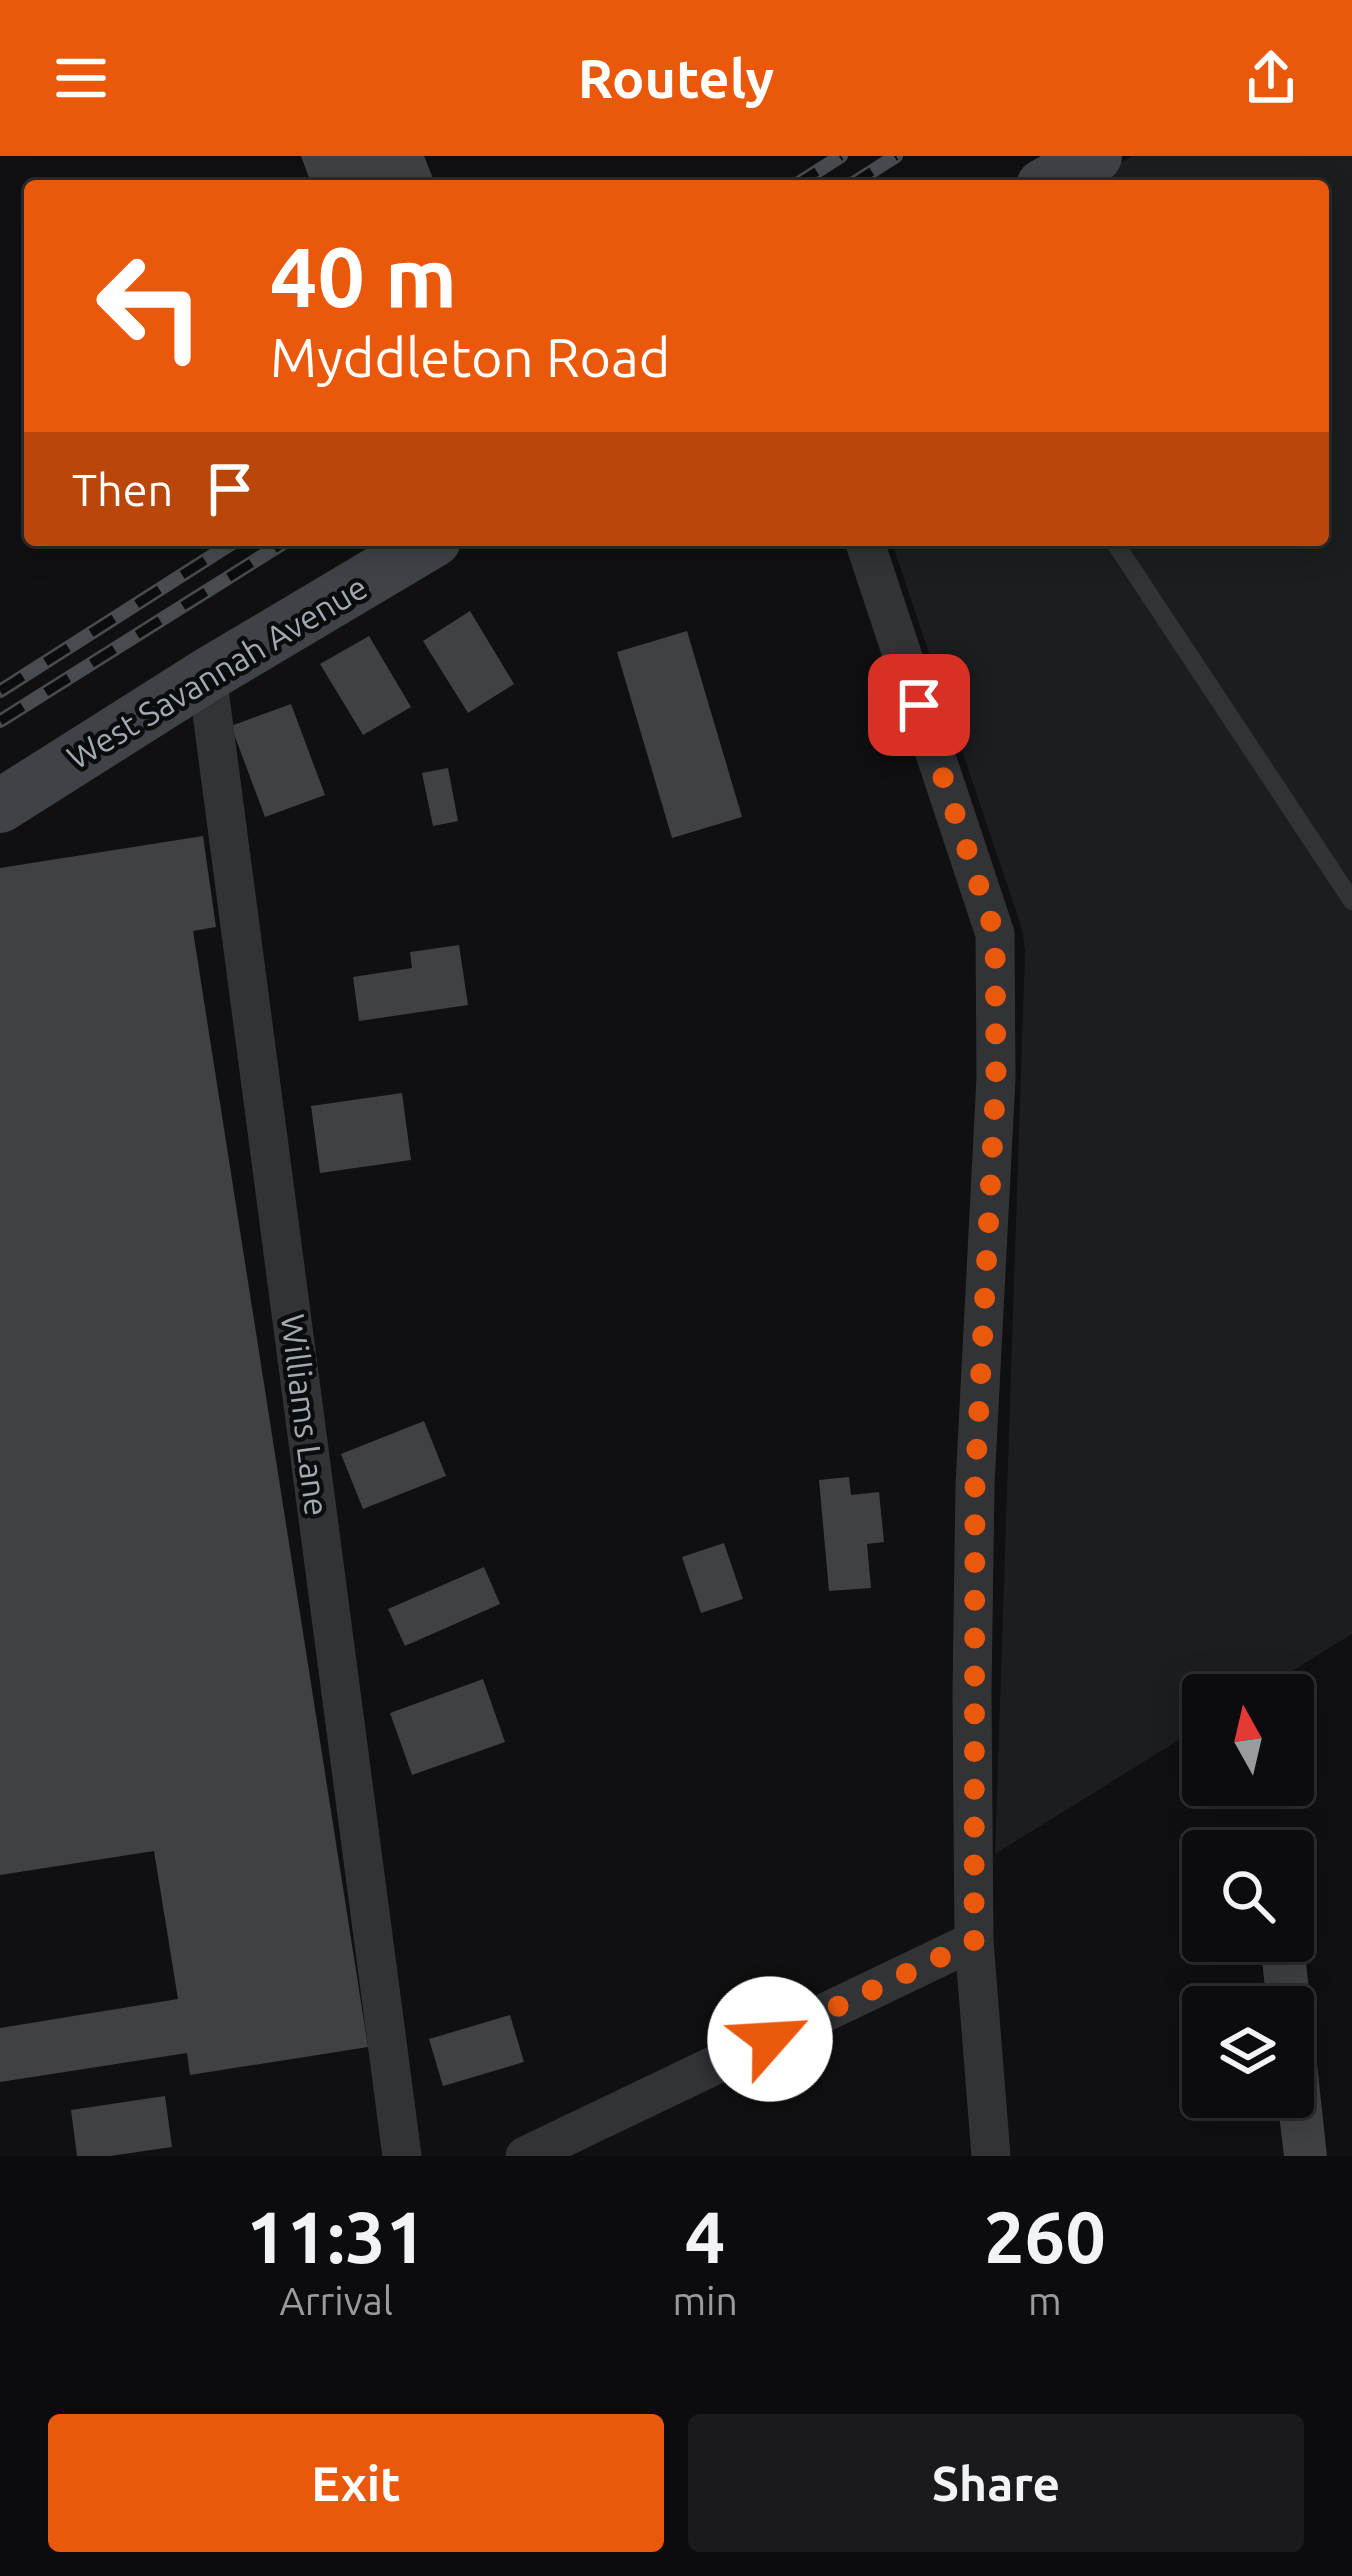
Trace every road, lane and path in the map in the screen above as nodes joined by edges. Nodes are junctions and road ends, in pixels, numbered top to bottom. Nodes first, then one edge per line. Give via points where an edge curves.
1 (1095, 156) edge
2 (1053, 180) edge
3 (424, 546) edge
4 (866, 546) edge
5 (1117, 546) edge
6 (207, 675) junction
7 (0, 806) edge
8 (1352, 902) edge
9 (974, 1941) junction
10 (402, 2156) edge
11 (525, 2156) edge
12 (991, 2156) edge

1 - 2 street
3 - 6 street, West Savannah Avenue
4 - 9 street via 995,934 996,1078 975,1485
5 - 8 lane
6 - 7 street, West Savannah Avenue
6 - 10 street, Williams Lane
9 - 11 street
9 - 12 street

